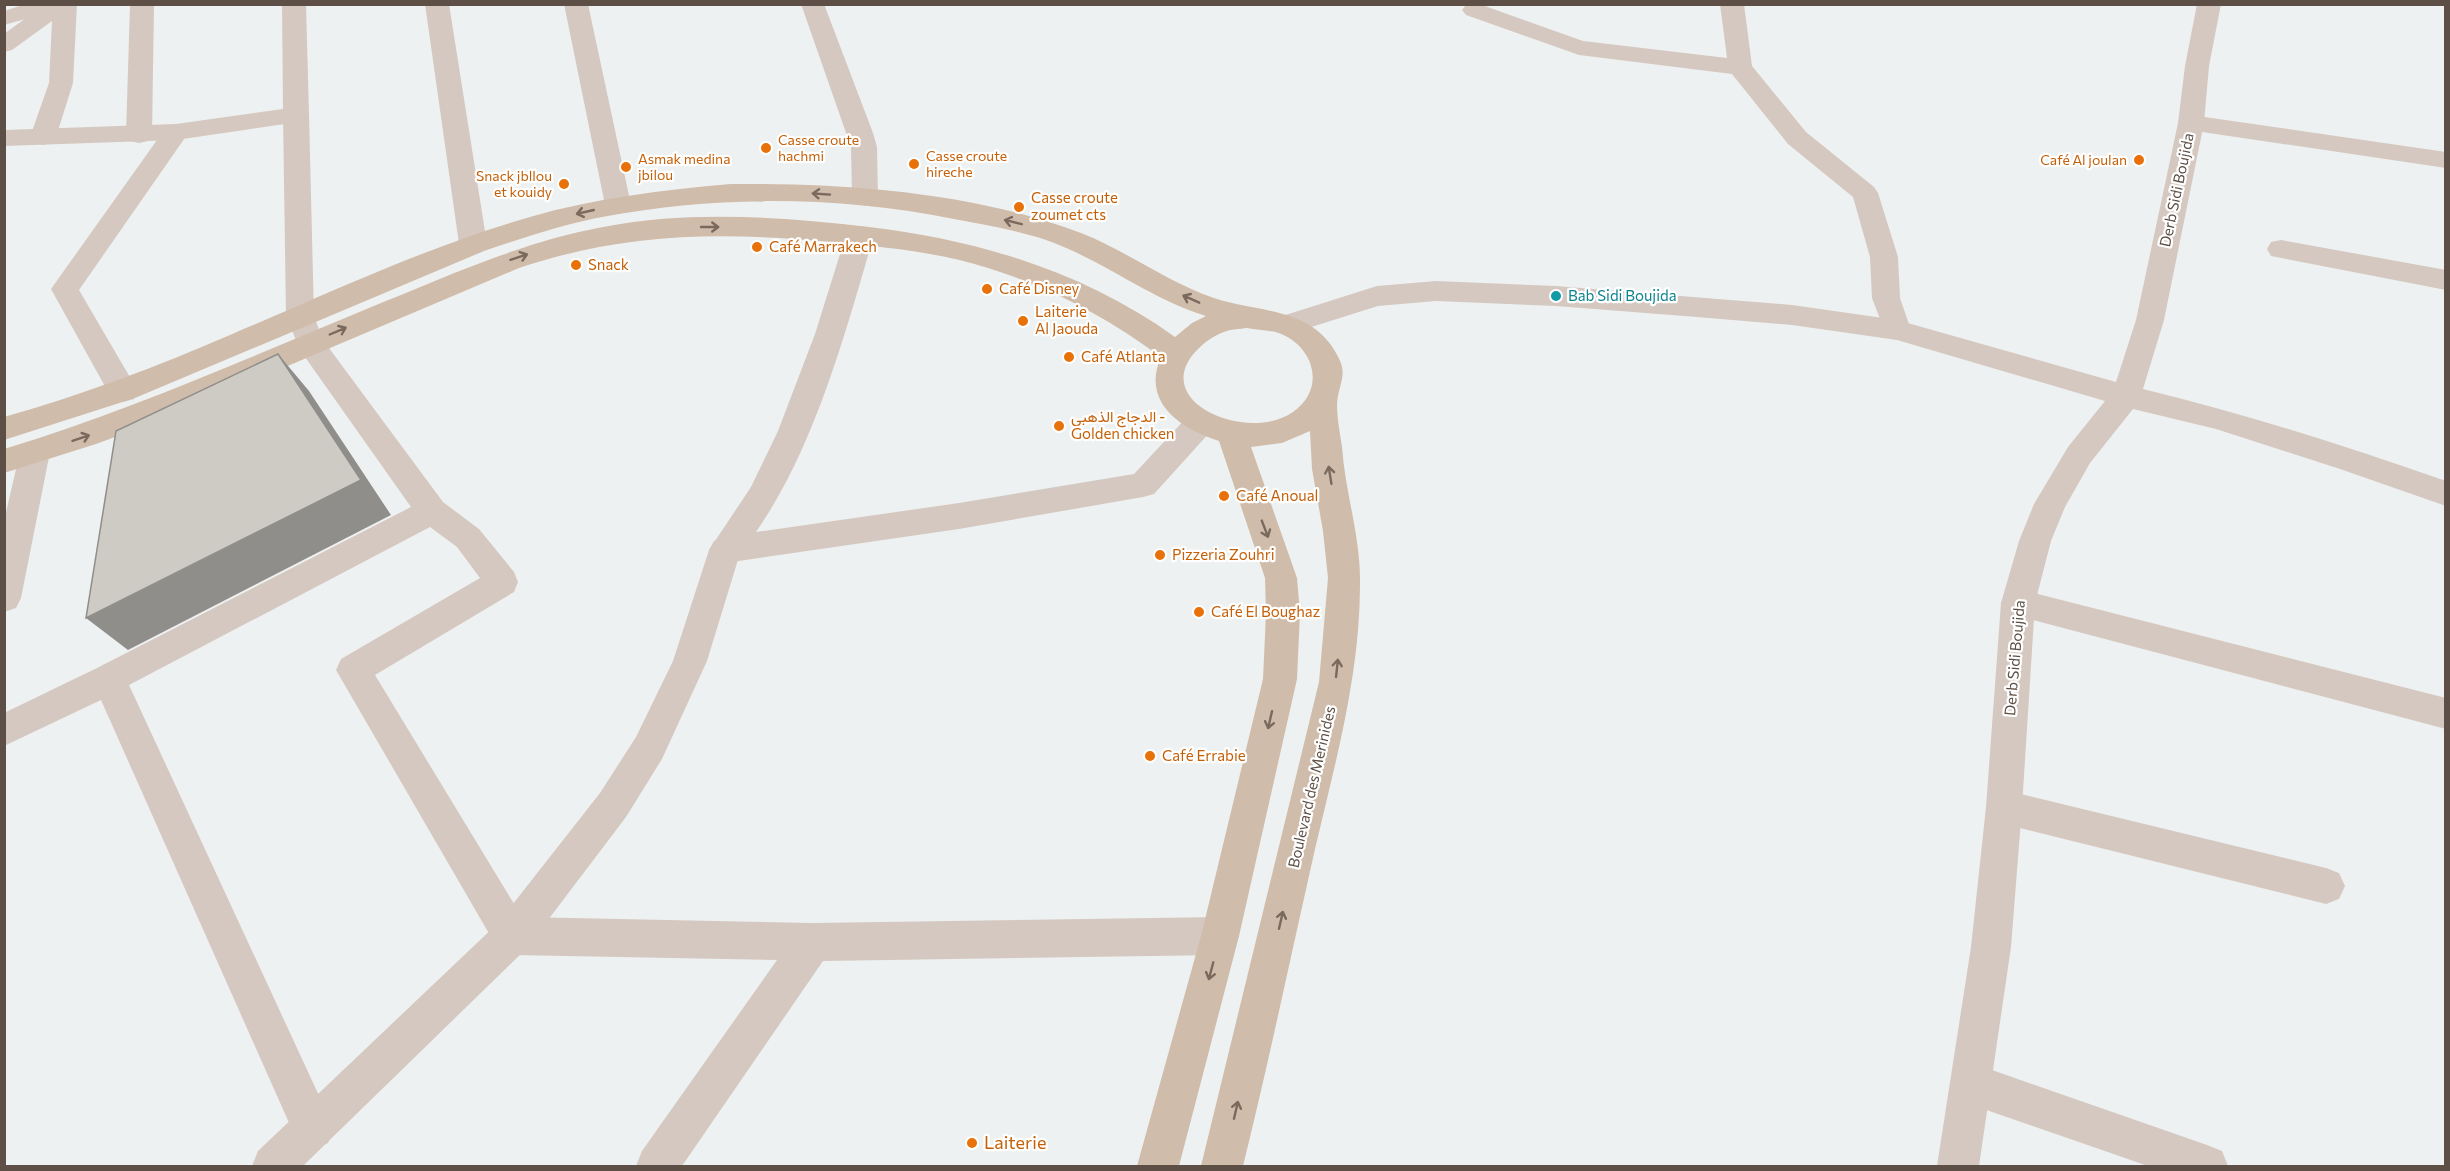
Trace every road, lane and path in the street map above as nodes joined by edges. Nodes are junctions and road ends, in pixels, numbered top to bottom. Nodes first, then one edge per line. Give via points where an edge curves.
1 (54, 4) edge
2 (63, 4) edge
3 (142, 4) edge
4 (294, 4) edge
5 (437, 4) edge
6 (576, 4) edge
7 (812, 4) edge
8 (1732, 4) edge
9 (2210, 4) edge
10 (1470, 6) edge
11 (4, 18) edge
12 (4, 45) edge
13 (1740, 67) junction
14 (296, 115) junction
15 (2191, 123) junction
16 (176, 132) junction
17 (139, 135) junction
18 (43, 137) junction
19 (4, 138) edge
20 (2445, 160) edge
21 (865, 197) junction
22 (618, 205) junction
23 (860, 235) junction
24 (473, 244) junction
25 (2281, 249) dead end
26 (2445, 280) edge
27 (1247, 318) junction
28 (1286, 325) junction
29 (305, 330) junction
30 (1897, 330) junction
31 (1176, 353) junction
32 (123, 391) junction
33 (2126, 396) junction
34 (1323, 402) junction
35 (4, 429) edge
36 (1216, 429) junction
37 (35, 452) junction
38 (4, 461) edge
39 (2445, 494) edge
40 (432, 511) junction
41 (725, 550) junction
42 (4, 598) edge
43 (2018, 603) junction
44 (109, 679) junction
45 (2445, 714) edge
46 (4, 730) edge
47 (2004, 807) junction
48 (2326, 886) dead end
49 (512, 936) junction
50 (1220, 936) junction
51 (813, 942) junction
52 (1972, 1084) junction
53 (313, 1128) junction
54 (273, 1167) edge
55 (657, 1167) edge
56 (1158, 1167) edge
57 (1222, 1167) edge
58 (1958, 1167) edge
59 (2206, 1167) edge

1 - 11 street
2 - 12 street
2 - 18 street via 61,83
3 - 17 street
4 - 14 street
5 - 24 street
6 - 22 street
7 - 21 street via 864,147
8 - 13 street
9 - 15 street, Derb Sidi Boujida via 2197,66
10 - 13 street via 1578,48
13 - 30 street via 1797,138 1865,193 1884,257 1886,298
14 - 16 street
14 - 29 street
15 - 20 street
15 - 33 street, Derb Sidi Boujida via 2150,320
16 - 17 street
16 - 32 street via 65,289
17 - 18 street
18 - 19 street
21 -> 22 main road via 717,192
27 -> 21 main road via 1193,301 1098,251 1051,232 952,209
22 -> 24 main road via 546,221
29 -> 23 main road via 548,248 618,233 691,226
23 - 31 main road via 968,253 1013,267 1091,301 1154,335
23 - 41 street via 828,343 794,426 763,495
24 - 29 main road
25 - 26 street
27 - 28 main road
27 - 31 main road via 1218,322 1193,335
28 - 30 street via 1377,296 1436,291 1696,306
28 - 34 main road via 1310,338 1325,358 1329,380
29 - 32 main road
37 -> 29 main road via 142,415
29 - 40 street
30 - 33 street
31 - 36 main road via 1170,371 1172,390 1182,409
32 - 35 main road
33 - 39 street via 2216,418
33 - 43 street, Derb Sidi Boujida via 2079,455 2050,504
34 - 36 main road via 1307,418 1285,430 1259,436
57 -> 34 main road, Boulevard des Merinides via 1336,682 1344,578
36 - 41 street via 1143,485
36 -> 50 main road via 1247,484 1281,578 1283,614 1280,679
37 - 38 main road
37 - 42 street
40 - 44 street
40 - 49 street via 468,538 502,582 353,670
41 - 49 street via 690,661 648,748 613,805
43 - 45 street
43 - 47 street, Derb Sidi Boujida
44 - 46 street
44 - 53 street
47 - 48 street
47 - 52 street, Derb Sidi Boujida via 1991,947
49 - 51 street
49 - 53 street
50 - 51 street
50 -> 56 main road
51 - 55 street
52 - 58 street, Derb Sidi Boujida
52 - 59 street
53 - 54 street

